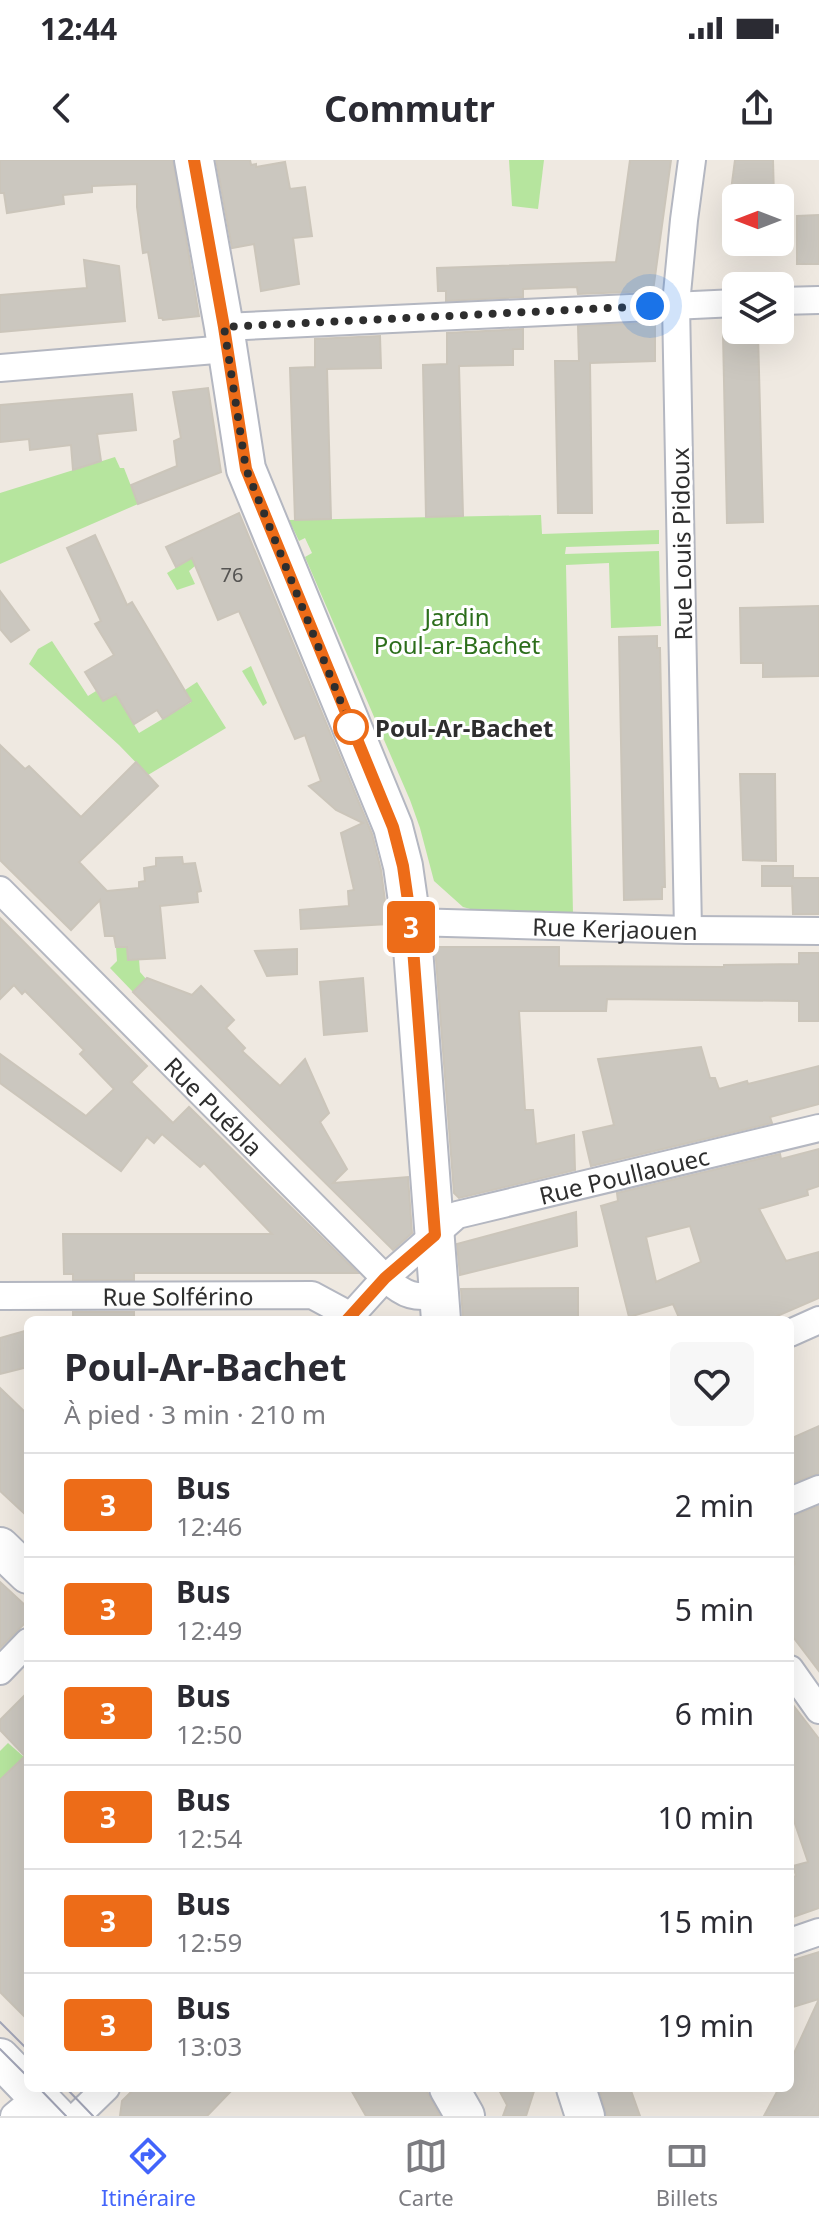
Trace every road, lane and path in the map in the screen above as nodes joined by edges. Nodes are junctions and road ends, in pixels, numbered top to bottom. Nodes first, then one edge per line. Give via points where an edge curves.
1 (194, 160) edge
2 (692, 160) edge
3 (819, 300) edge
4 (794, 301) edge
5 (722, 303) edge
6 (676, 304) junction
7 (225, 338) junction
8 (0, 368) edge
9 (0, 890) edge
10 (411, 922) junction
11 (688, 930) junction
12 (819, 931) edge
13 (819, 1128) edge
14 (435, 1235) junction
15 (385, 1278) junction
16 (0, 1296) edge
17 (441, 1307) edge
18 (346, 1316) edge
19 (351, 1316) edge
20 (819, 1320) edge
21 (794, 1331) edge
22 (819, 1489) edge
23 (794, 1499) edge
24 (0, 1547) edge
25 (24, 1570) edge
26 (24, 1646) edge
27 (0, 1671) edge
28 (794, 1675) edge
29 (819, 1710) edge
30 (819, 1932) edge
31 (794, 1941) edge
32 (0, 2058) edge
33 (102, 2092) edge
34 (451, 2092) edge
35 (577, 2092) edge
36 (36, 2110) edge
37 (77, 2116) edge
38 (465, 2116) edge
39 (585, 2116) edge

1 - 7 street
2 - 6 street, Rue Louis Pidoux
3 - 4 street
5 - 6 street
6 - 7 street
6 - 11 street, Rue Louis Pidoux
7 - 8 street
7 - 10 street via 246,469 393,827
9 - 15 street, Rue Puébla
10 - 11 street, Rue Kerjaouen
10 - 14 street
11 - 12 street, Rue Kerjaouen
13 - 14 street, Rue Poullaouec via 457,1215
14 - 15 street, Rue Poullaouec
14 - 17 street
15 - 17 street, Rue Puébla via 397,1289
15 - 19 street, Rue Poullaouec
16 - 18 street, Rue Solférino via 312,1295
20 - 21 street
22 - 23 street
24 - 25 street
26 - 27 street
28 - 29 street
30 - 31 street
32 - 36 street
33 - 37 street
34 - 38 street
35 - 39 street

